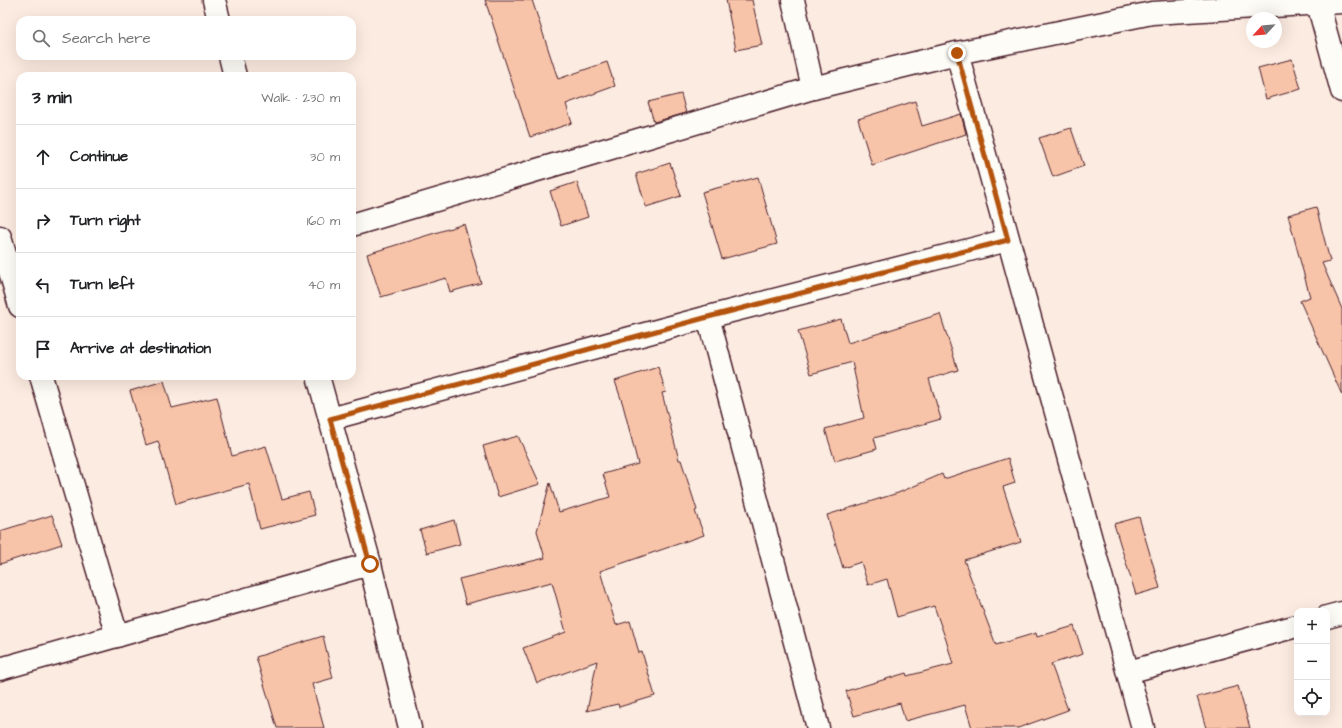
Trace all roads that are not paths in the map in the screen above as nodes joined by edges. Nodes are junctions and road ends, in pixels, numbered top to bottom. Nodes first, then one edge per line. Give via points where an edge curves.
1 (214, 0) edge
2 (793, 0) edge
3 (1342, 2) edge
4 (1318, 4) junction
5 (1150, 7) edge
6 (218, 16) edge
7 (957, 53) junction
8 (231, 60) edge
9 (234, 72) edge
10 (813, 88) junction
11 (1342, 91) edge
12 (356, 224) edge
13 (0, 238) edge
14 (1008, 240) junction
15 (16, 292) edge
16 (708, 317) junction
17 (42, 380) edge
18 (319, 380) edge
19 (330, 419) junction
20 (370, 564) junction
21 (1342, 613) edge
22 (1330, 616) edge
23 (1294, 627) edge
24 (117, 636) junction
25 (0, 669) edge
26 (1128, 672) junction
27 (410, 728) edge
28 (818, 728) edge
29 (1143, 728) edge

1 - 6 street
2 - 10 street
3 - 4 street
4 - 5 street
4 - 11 street
5 - 7 street
7 - 10 street
7 - 14 street
8 - 9 street
10 - 12 street
13 - 15 street
14 - 16 street
14 - 26 street
16 - 19 street
16 - 28 street
17 - 24 street
18 - 19 street
19 - 20 street
20 - 24 street
20 - 27 street
21 - 22 street
23 - 26 street
24 - 25 street
26 - 29 street

